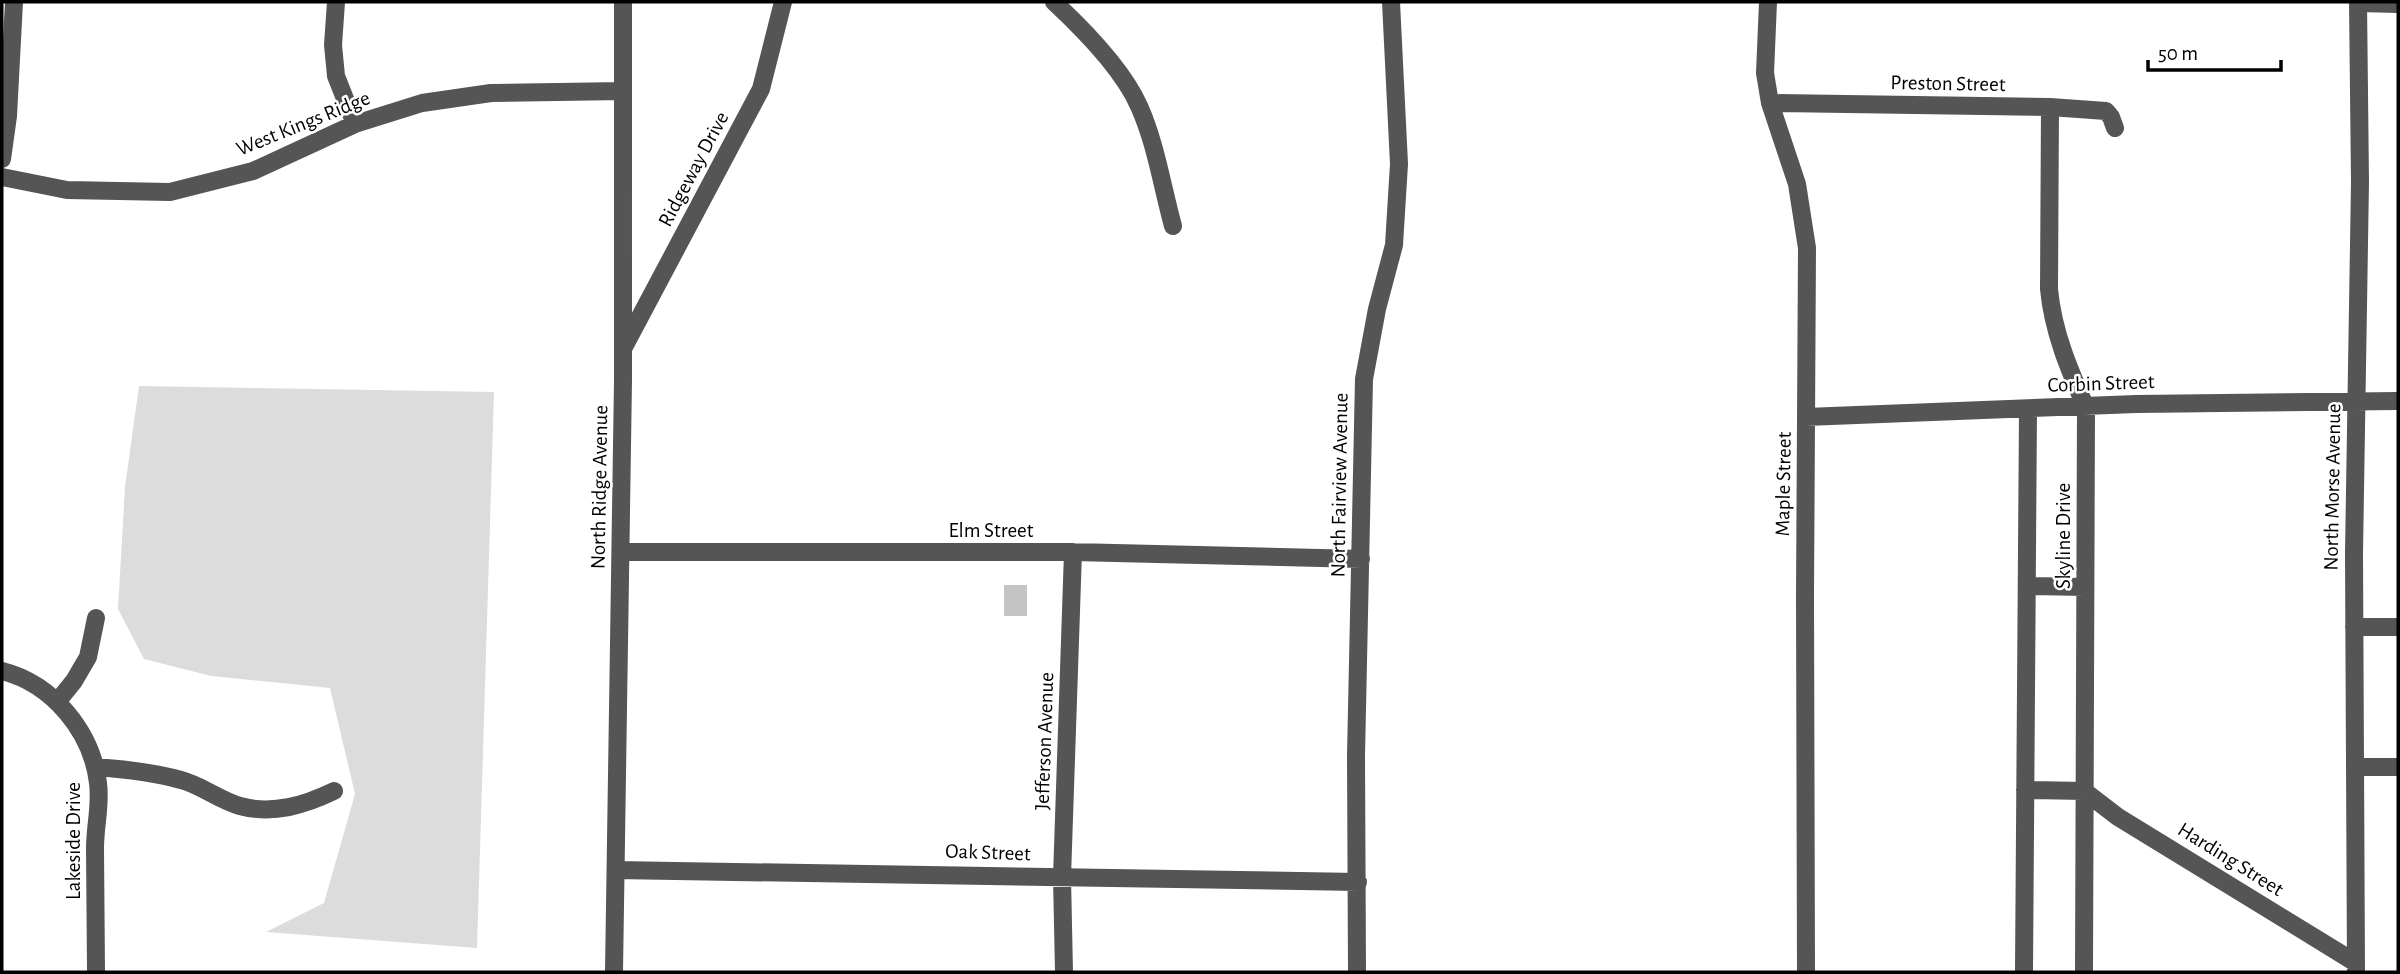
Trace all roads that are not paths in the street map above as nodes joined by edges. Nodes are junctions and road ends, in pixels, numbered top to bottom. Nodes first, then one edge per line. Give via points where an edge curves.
1 (14, 2) edge
2 (336, 2) edge
3 (623, 2) edge
4 (783, 2) edge
5 (1054, 2) edge
6 (1391, 2) edge
7 (1768, 2) edge
8 (2358, 2) edge
9 (2398, 4) edge
10 (623, 90) junction
11 (1770, 103) junction
12 (2050, 107) junction
13 (355, 124) junction
14 (2115, 128) dead end
15 (2, 159) edge
16 (2, 177) edge
17 (1173, 226) dead end
18 (623, 350) junction
19 (2356, 401) junction
20 (2398, 401) edge
21 (2086, 408) junction
22 (2028, 409) junction
23 (1806, 417) junction
24 (621, 552) junction
25 (1073, 552) junction
26 (1361, 559) junction
27 (2026, 586) junction
28 (2085, 587) junction
29 (96, 618) dead end
30 (2354, 627) junction
31 (2398, 627) edge
32 (2, 671) edge
33 (57, 702) junction
34 (95, 766) junction
35 (2355, 767) junction
36 (2398, 767) edge
37 (2025, 790) junction
38 (334, 791) dead end
39 (2084, 791) junction
40 (616, 870) junction
41 (1062, 877) junction
42 (1358, 882) junction
43 (2356, 968) edge
44 (96, 972) edge
45 (614, 972) edge
46 (1064, 972) edge
47 (1357, 972) edge
48 (1806, 972) edge
49 (2024, 972) edge
50 (2084, 972) edge

1 - 15 street
2 - 13 street via 333,45 337,76
3 - 10 street, North Ridge Avenue
4 - 18 street, Ridgeway Drive via 761,89
5 - 17 street via 1082,27 1138,103
6 - 26 street, North Fairview Avenue via 1398,177 1394,245 1366,363
7 - 11 street, Maple Street via 1765,73
8 - 9 street
8 - 19 street, North Morse Avenue
10 - 13 street, West Kings Ridge via 491,93 422,103
10 - 18 street, North Ridge Avenue
11 - 12 street, Preston Street
11 - 23 street, Maple Street via 1797,184 1805,227
12 - 14 street, Preston Street via 2106,111
12 - 21 street, Skyline Drive via 2051,309 2063,355
13 - 16 street, West Kings Ridge via 253,171 170,192 67,190
18 - 24 street, North Ridge Avenue
19 - 20 street, Corbin Street
19 - 21 street, Corbin Street
19 - 30 street, North Morse Avenue
21 - 22 street, Corbin Street
21 - 28 street, Skyline Drive
22 - 23 street, Corbin Street
22 - 27 street
23 - 48 street, Maple Street
24 - 25 street, Elm Street
24 - 40 street, North Ridge Avenue
25 - 26 street, Elm Street
25 - 41 street, Jefferson Avenue
26 - 42 street, North Fairview Avenue
27 - 28 street
27 - 37 street
28 - 39 street, Skyline Drive
29 - 33 street via 89,657
30 - 31 street
30 - 35 street, North Morse Avenue
32 - 33 street, Lakeside Drive via 31,683
33 - 34 street, Lakeside Drive via 76,723
34 - 38 street via 183,780 239,806 262,809 288,808
34 - 44 street, Lakeside Drive via 99,809 95,833
35 - 36 street
35 - 43 street, North Morse Avenue
37 - 39 street
37 - 49 street
39 - 43 street, Harding Street
39 - 50 street, Skyline Drive
40 - 41 street, Oak Street
40 - 45 street, North Ridge Avenue
41 - 42 street, Oak Street
41 - 46 street, Jefferson Avenue
42 - 47 street, North Fairview Avenue

